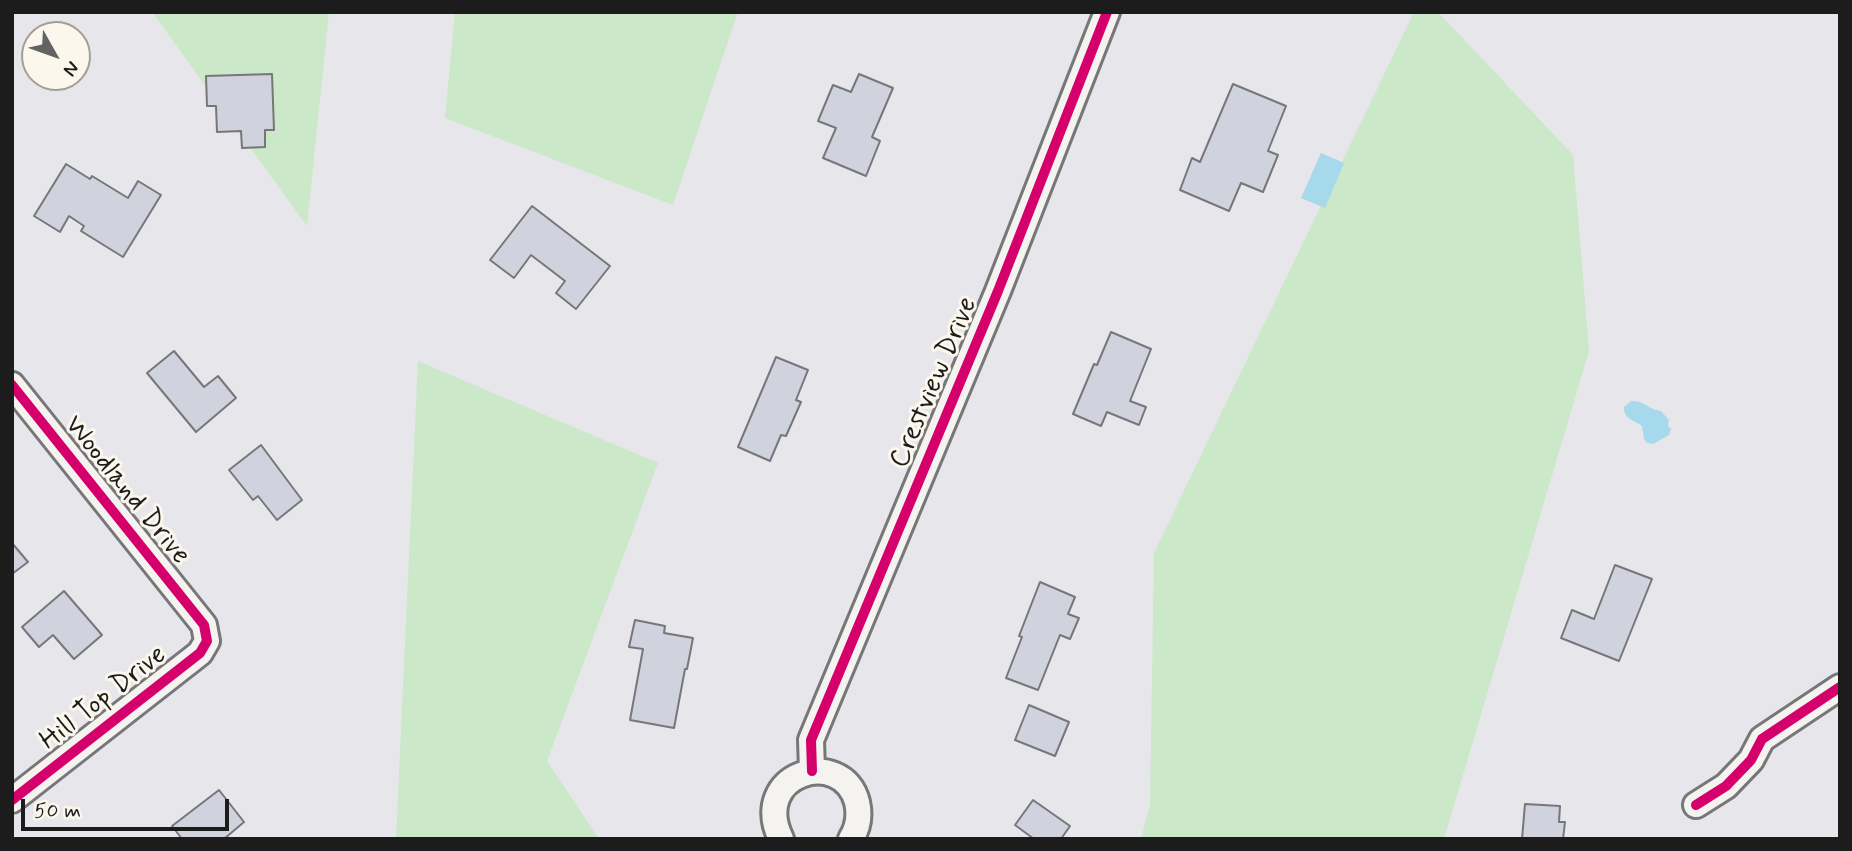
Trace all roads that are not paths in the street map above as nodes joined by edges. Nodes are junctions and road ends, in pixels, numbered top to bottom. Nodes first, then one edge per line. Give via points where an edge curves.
1 (1107, 12) edge
2 (12, 385) edge
3 (204, 625) joint
4 (1840, 687) edge
5 (812, 771) junction
6 (12, 800) edge
7 (1696, 805) dead end
8 (781, 839) edge
9 (850, 839) edge

1 - 5 street, Crestview Drive via 998,291 811,740
2 - 3 street, Woodland Drive
3 - 6 street, Hill Top Drive via 207,641 200,653
4 - 7 street via 1762,740 1751,760 1726,786
5 - 8 street via 785,784 777,797 774,819
5 - 9 street via 838,777 855,797 858,824

